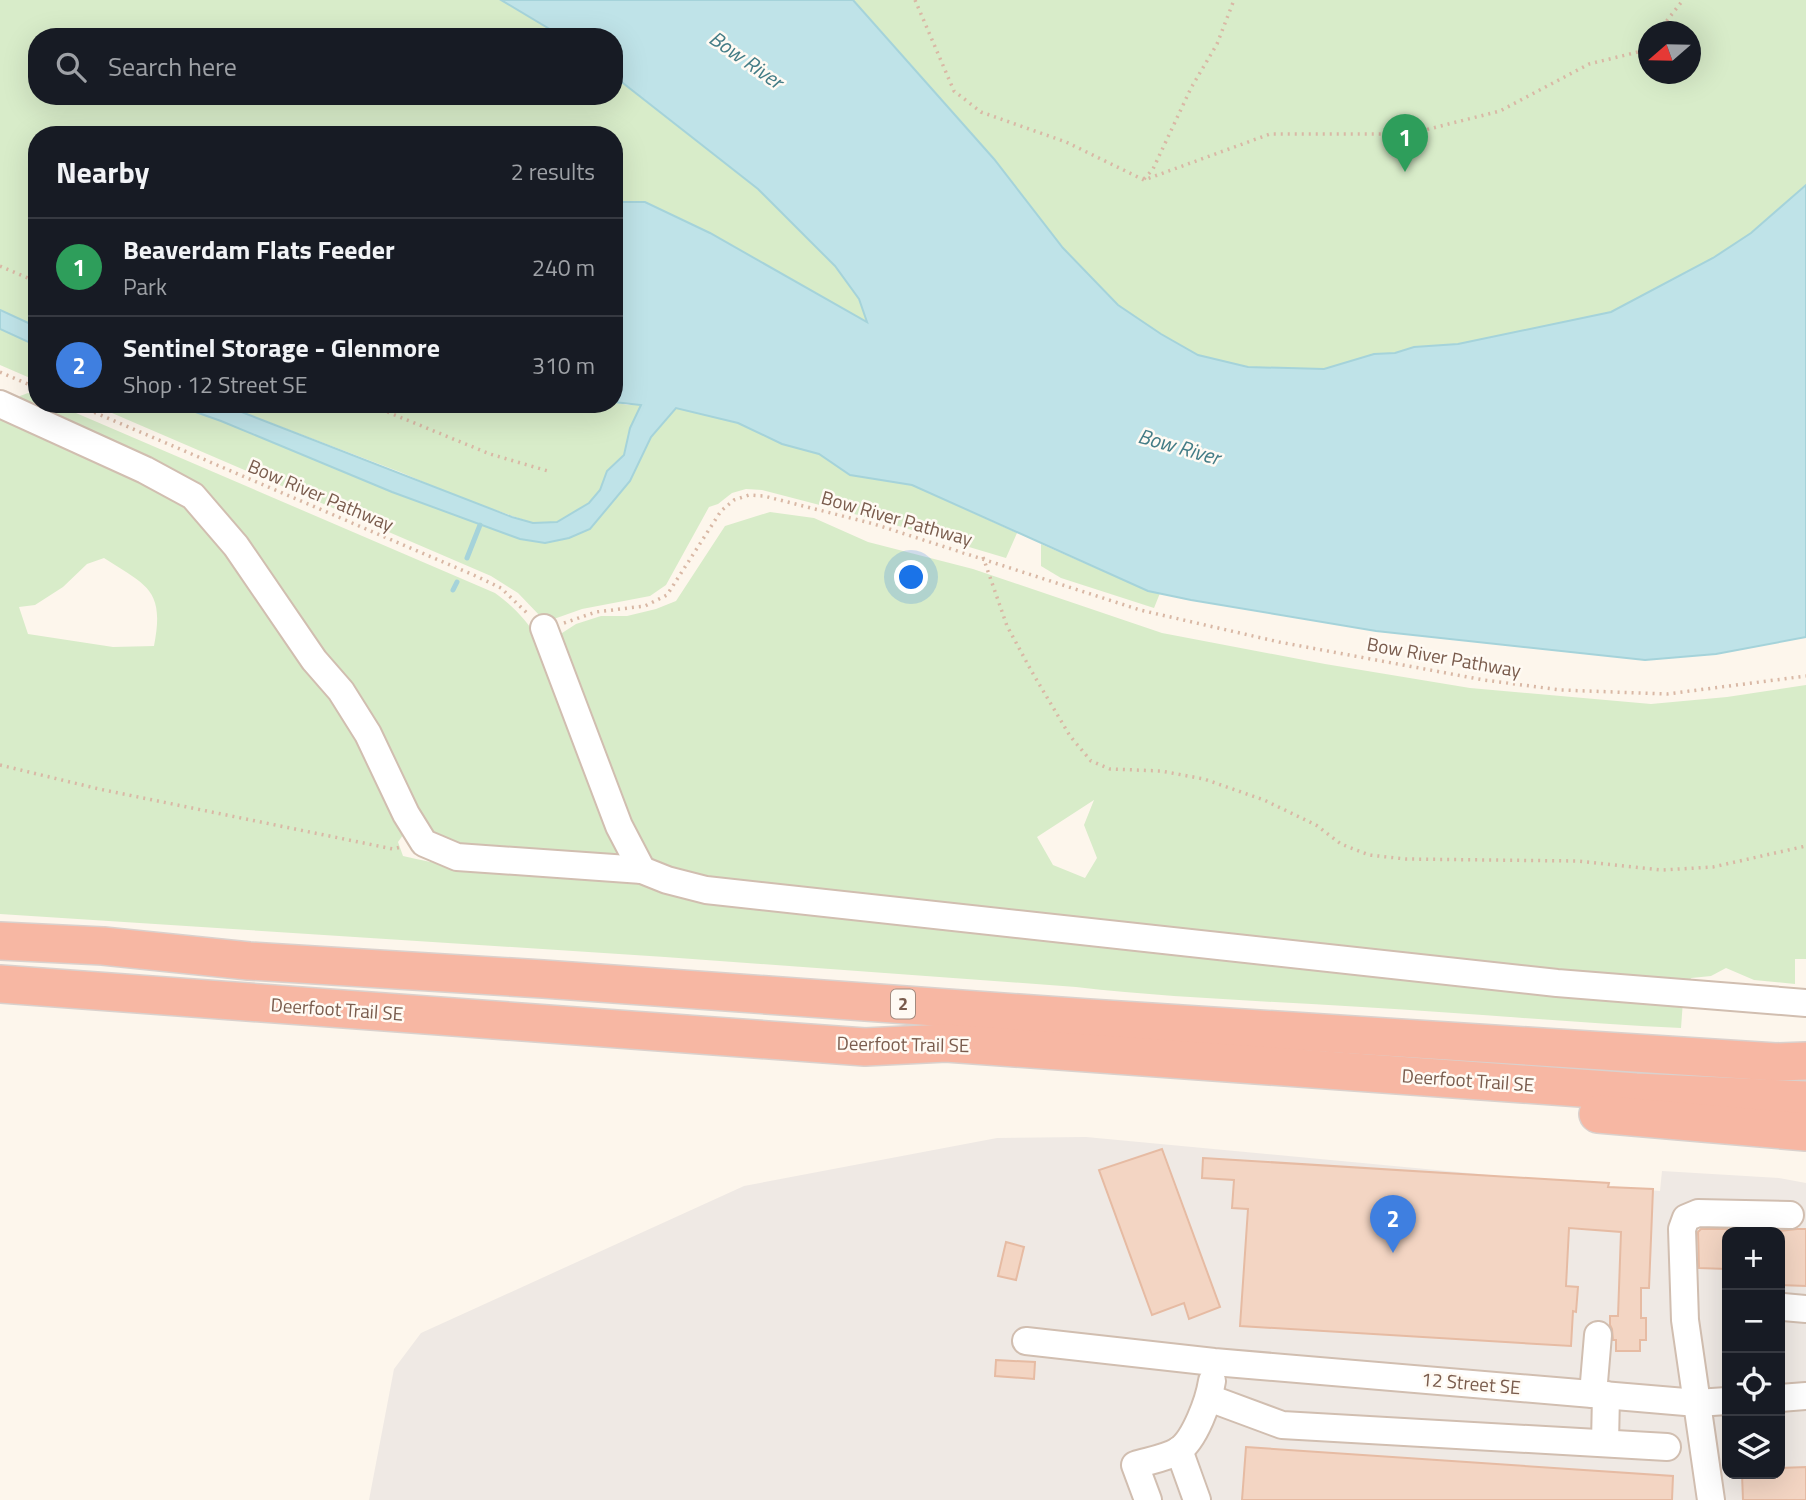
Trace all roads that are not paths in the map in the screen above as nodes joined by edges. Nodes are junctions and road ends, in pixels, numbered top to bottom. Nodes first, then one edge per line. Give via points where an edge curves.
1 (0, 404) edge
2 (544, 628) road end
3 (642, 870) junction
4 (0, 941) edge
5 (0, 984) edge
6 (1806, 1003) edge
7 (865, 1047) junction
8 (1806, 1061) edge
9 (1806, 1100) edge
10 (1806, 1132) edge
11 (1790, 1215) dead end
12 (1598, 1335) dead end
13 (1026, 1341) dead end
14 (1214, 1362) junction
15 (1600, 1394) junction
16 (1806, 1396) edge
17 (1209, 1398) junction
18 (1785, 1398) edge
19 (1722, 1401) edge
20 (1697, 1402) junction
21 (1605, 1443) junction
22 (1667, 1447) dead end
23 (1179, 1450) junction
24 (1148, 1500) edge
25 (1197, 1500) edge
26 (1711, 1500) edge

1 - 3 street via 193,496 236,546 314,660 341,691 424,843 457,857
2 - 3 street via 619,826
3 - 6 street via 706,890 868,909 1556,983
4 - 8 highway, Deerfoot Trail SE / 2 via 1594,1052
5 - 7 highway, Deerfoot Trail SE / 2
7 - 9 highway, Deerfoot Trail SE / 2 via 946,1043
7 - 10 highway
11 - 20 street via 1698,1213 1686,1218 1682,1229 1685,1320
12 - 15 street
13 - 14 street, 12 Street SE
14 - 15 street, 12 Street SE
14 - 17 street
15 - 20 street, 12 Street SE
15 - 21 street
16 - 18 street
17 - 21 street via 1282,1425
17 - 23 street via 1197,1426
19 - 20 street, 12 Street SE
20 - 26 street
21 - 22 street
23 - 24 street via 1135,1465
23 - 25 street

